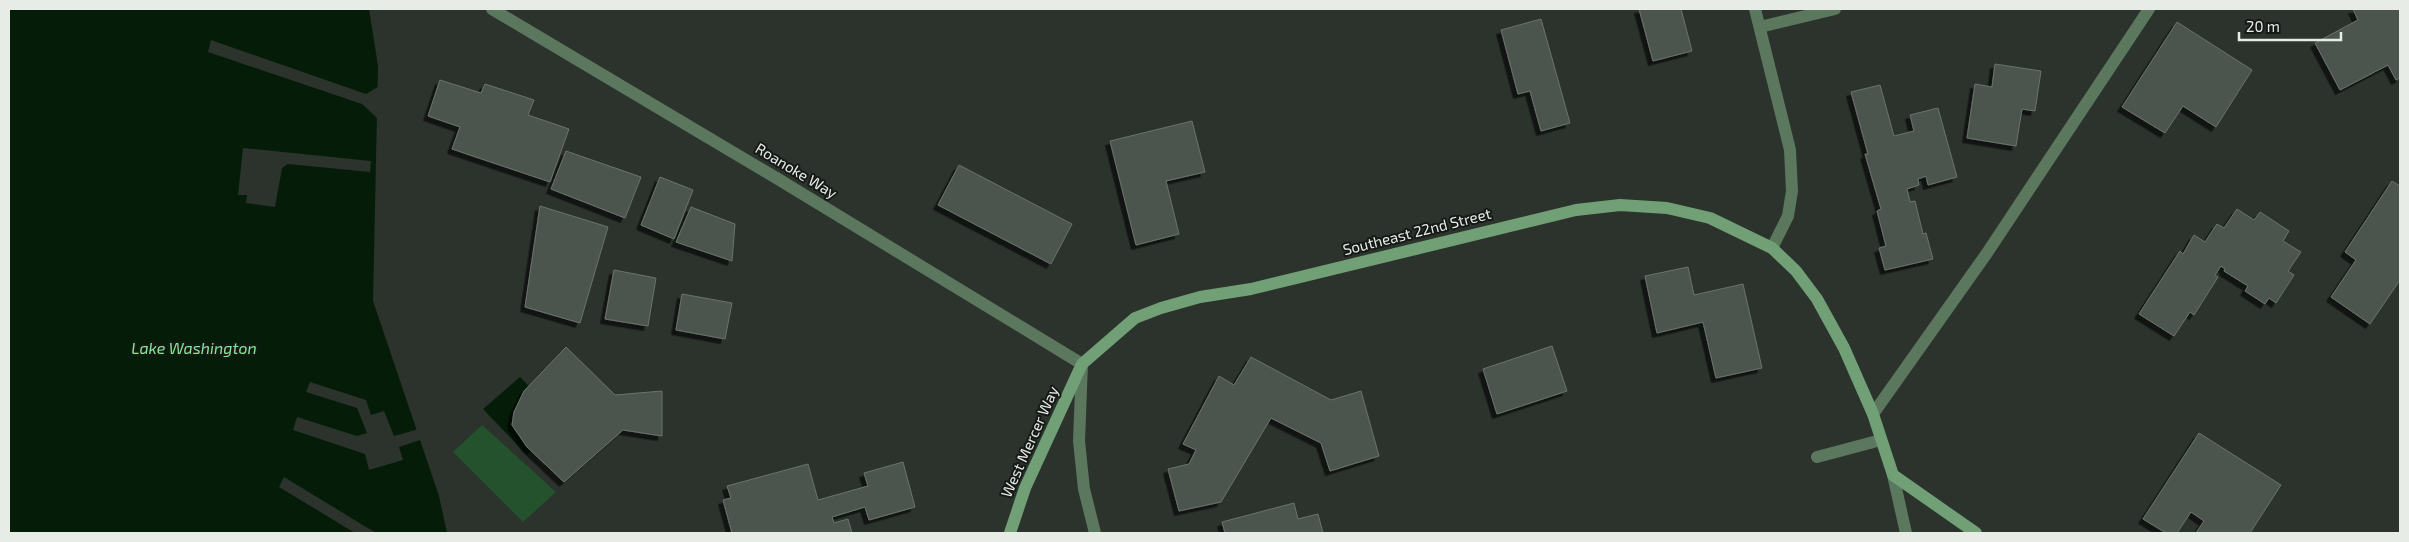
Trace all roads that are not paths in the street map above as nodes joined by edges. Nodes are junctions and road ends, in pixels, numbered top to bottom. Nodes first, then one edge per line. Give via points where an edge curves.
1 (492, 9) edge
2 (1755, 9) edge
3 (1835, 9) edge
4 (2149, 9) edge
5 (1760, 27) junction
6 (1772, 248) junction
7 (1082, 364) junction
8 (1872, 414) junction
9 (1882, 440) junction
10 (1818, 457) dead end
11 (1892, 475) junction
12 (1010, 533) edge
13 (1095, 533) edge
14 (1906, 533) edge
15 (1976, 533) edge

1 - 7 street, Roanoke Way
2 - 5 street
3 - 5 street
4 - 8 street via 1987,253
5 - 6 street via 1790,158 1792,191 1788,216
6 - 7 street, Southeast 22nd Street via 1710,218 1667,208 1620,205 1576,210 1251,290 1200,297 1161,308 1135,318
6 - 8 street, Southeast 22nd Street via 1796,271 1817,299 1844,348
7 - 12 street, West Mercer Way via 1025,488
7 - 13 street via 1079,441 1084,489
8 - 9 street, Southeast 22nd Street
9 - 10 street
9 - 11 street, Southeast 22nd Street
11 - 14 street
11 - 15 street

